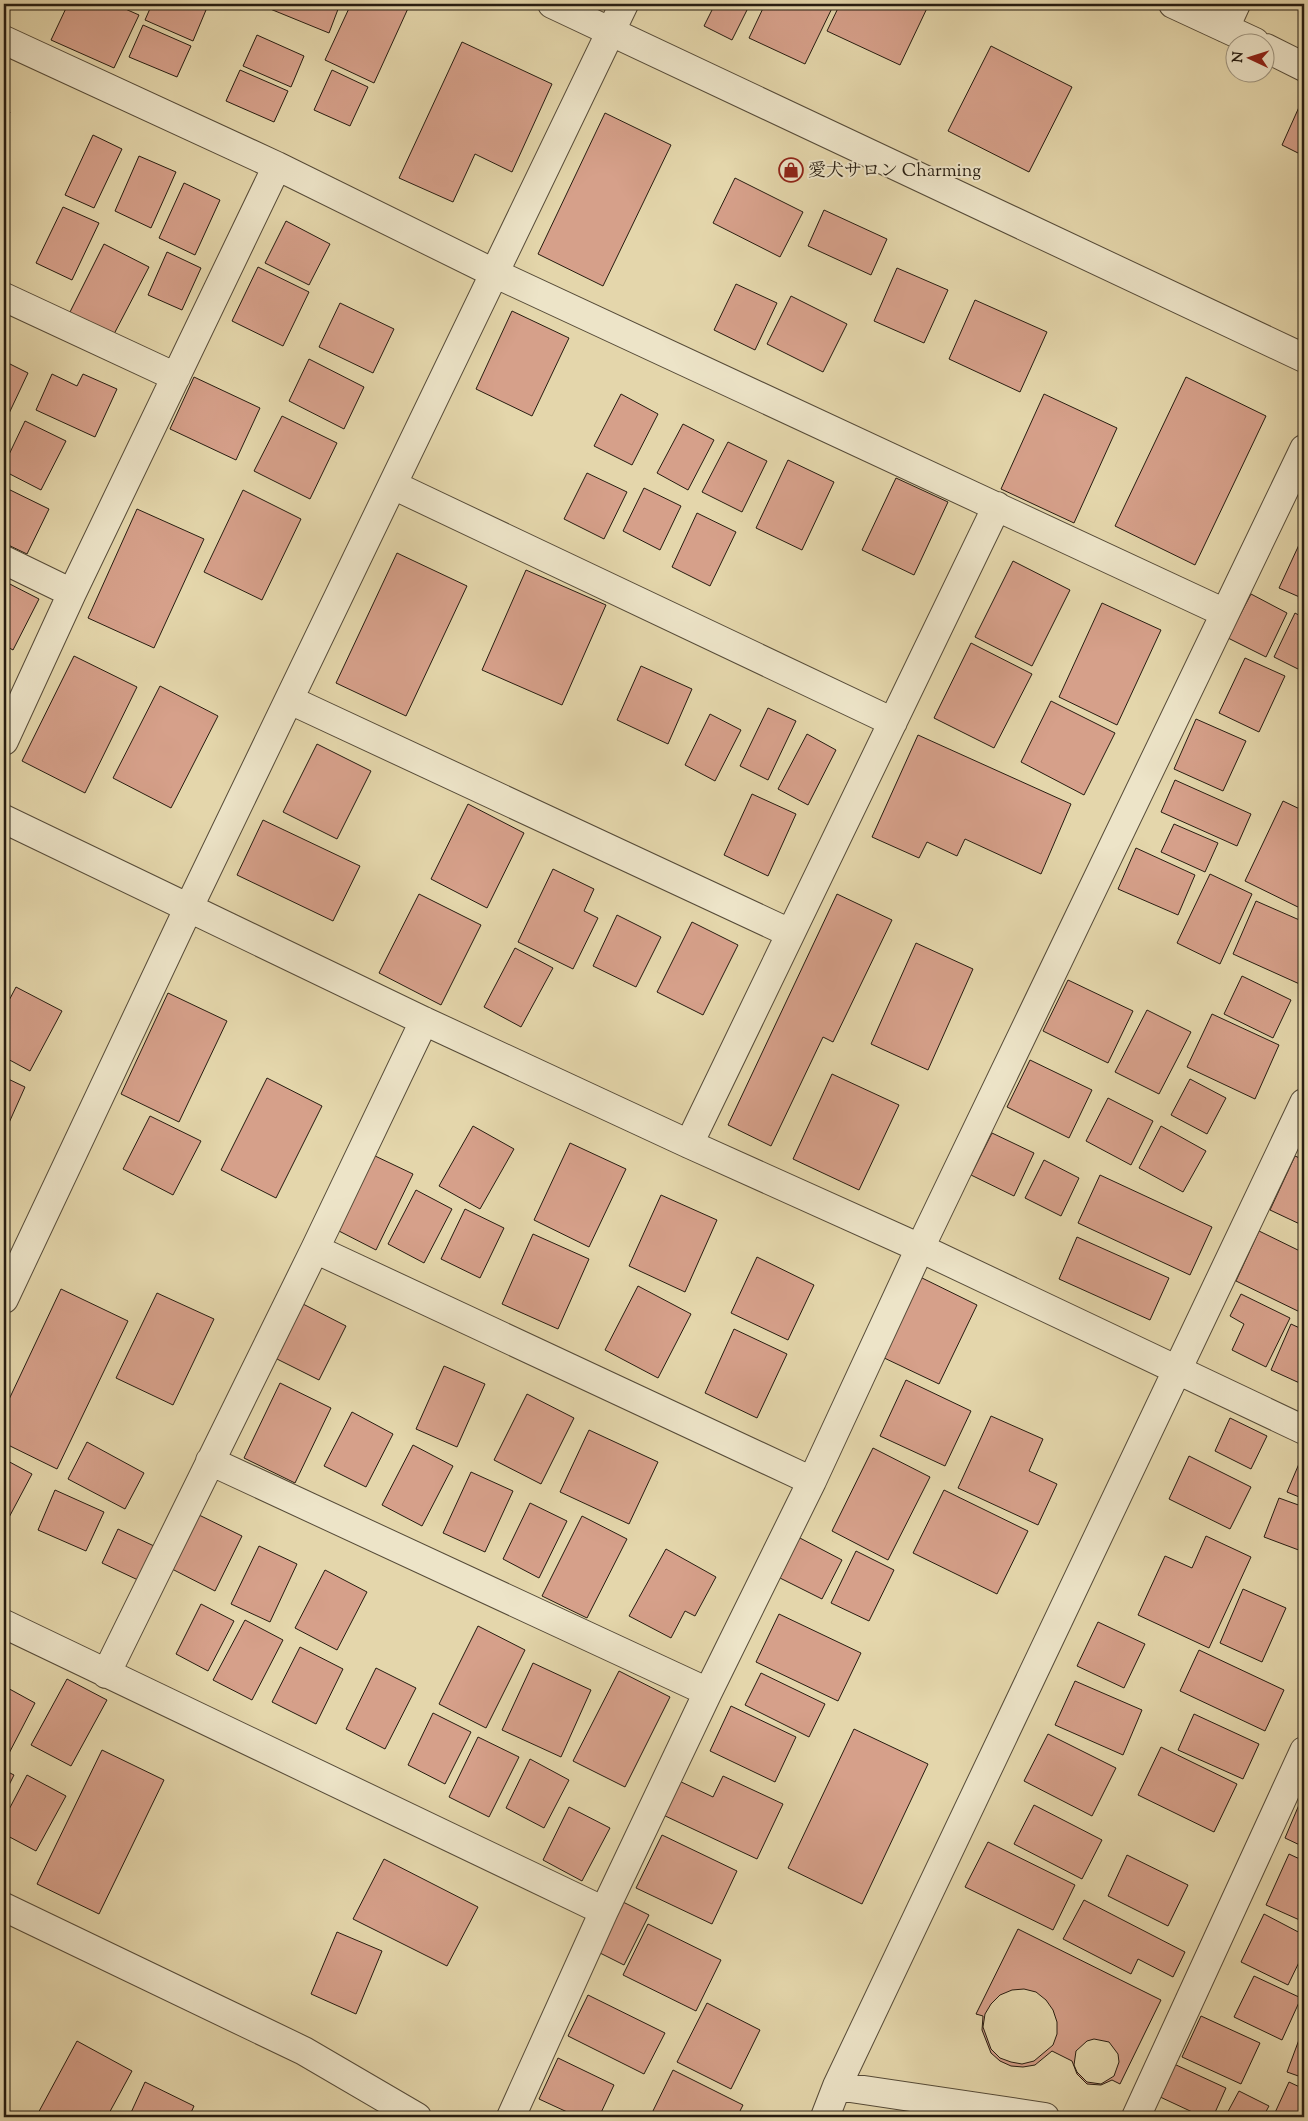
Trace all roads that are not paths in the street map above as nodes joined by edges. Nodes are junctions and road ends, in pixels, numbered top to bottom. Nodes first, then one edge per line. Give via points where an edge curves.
1 (552, 4) edge
2 (624, 4) edge
3 (1173, 4) edge
4 (1230, 16) edge
5 (610, 32) junction
6 (1245, 32) edge
7 (4, 40) edge
8 (1276, 53) edge
9 (1304, 67) edge
10 (277, 166) junction
11 (494, 273) junction
12 (4, 297) edge
13 (1304, 358) edge
14 (176, 377) junction
15 (1304, 449) edge
16 (393, 485) junction
17 (997, 506) junction
18 (4, 560) edge
19 (72, 593) junction
20 (1225, 613) junction
21 (290, 700) junction
22 (893, 722) junction
23 (4, 742) edge
24 (4, 819) edge
25 (189, 907) junction
26 (790, 933) junction
27 (424, 1021) junction
28 (1304, 1102) edge
29 (689, 1144) junction
30 (920, 1248) junction
31 (315, 1249) junction
32 (4, 1299) edge
33 (1177, 1369) junction
34 (1304, 1430) edge
35 (210, 1460) junction
36 (812, 1481) junction
37 (4, 1624) edge
38 (106, 1674) junction
39 (708, 1692) junction
40 (1304, 1751) edge
41 (4, 1907) edge
42 (604, 1911) junction
43 (837, 2086) junction
44 (417, 2117) edge
45 (511, 2117) edge
46 (825, 2117) edge
47 (1045, 2117) edge
48 (1136, 2117) edge

1 - 5 street
2 - 5 street
3 - 4 street
4 - 6 street
5 - 11 street
5 - 13 street
7 - 10 street
8 - 9 street
10 - 11 street
10 - 14 street
11 - 16 street
11 - 17 street
12 - 14 street
14 - 19 street
15 - 20 street
16 - 21 street
16 - 22 street
17 - 20 street
17 - 22 street
18 - 19 street
19 - 23 street
20 - 30 street
21 - 25 street
21 - 26 street
22 - 26 street
24 - 25 street
25 - 27 street
25 - 32 street
26 - 29 street
27 - 29 street
27 - 31 street
28 - 33 street
29 - 30 street
30 - 33 street
30 - 36 street
31 - 35 street
31 - 36 street
33 - 34 street
33 - 43 street
35 - 38 street
35 - 39 street
36 - 39 street
37 - 38 street
38 - 42 street
39 - 42 street
40 - 48 street
41 - 44 street via 304,2051
42 - 45 street
43 - 46 street
43 - 47 street

